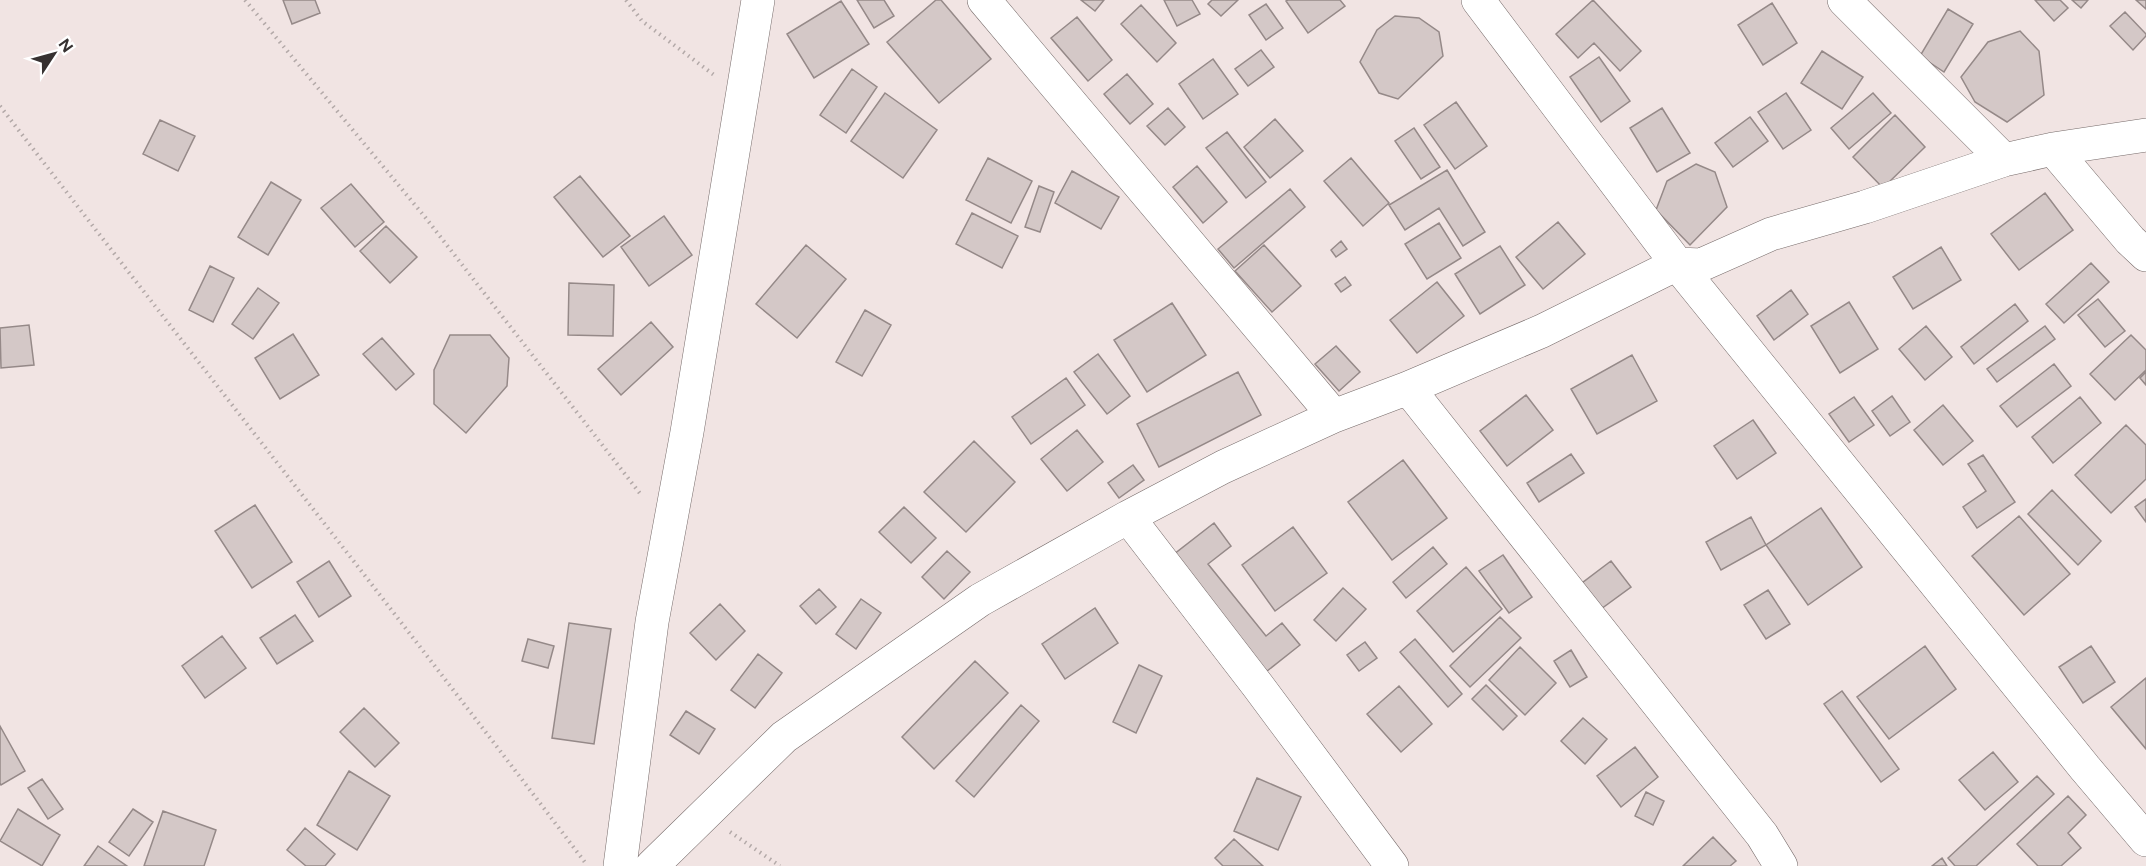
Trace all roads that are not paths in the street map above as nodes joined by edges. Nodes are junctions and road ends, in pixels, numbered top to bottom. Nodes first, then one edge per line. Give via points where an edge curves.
1 (758, 0) edge
2 (984, 0) edge
3 (1478, 0) edge
4 (1844, 0) edge
5 (2146, 135) edge
6 (2053, 148) junction
7 (2004, 160) junction
8 (2146, 255) edge
9 (1677, 264) junction
10 (1408, 388) junction
11 (1334, 416) junction
12 (1128, 517) junction
13 (2146, 840) edge
14 (620, 866) edge
15 (652, 866) edge
16 (1392, 866) edge
17 (1781, 866) edge

1 - 14 street via 652,622
2 - 11 street
3 - 9 street
4 - 7 street
5 - 6 street
6 - 7 street
6 - 8 street
7 - 9 street via 1771,234 1701,265
9 - 10 street via 1542,331
9 - 13 street
10 - 11 street
10 - 17 street via 1762,835
11 - 12 street via 1223,467
12 - 15 street via 980,600 784,737
12 - 16 street

